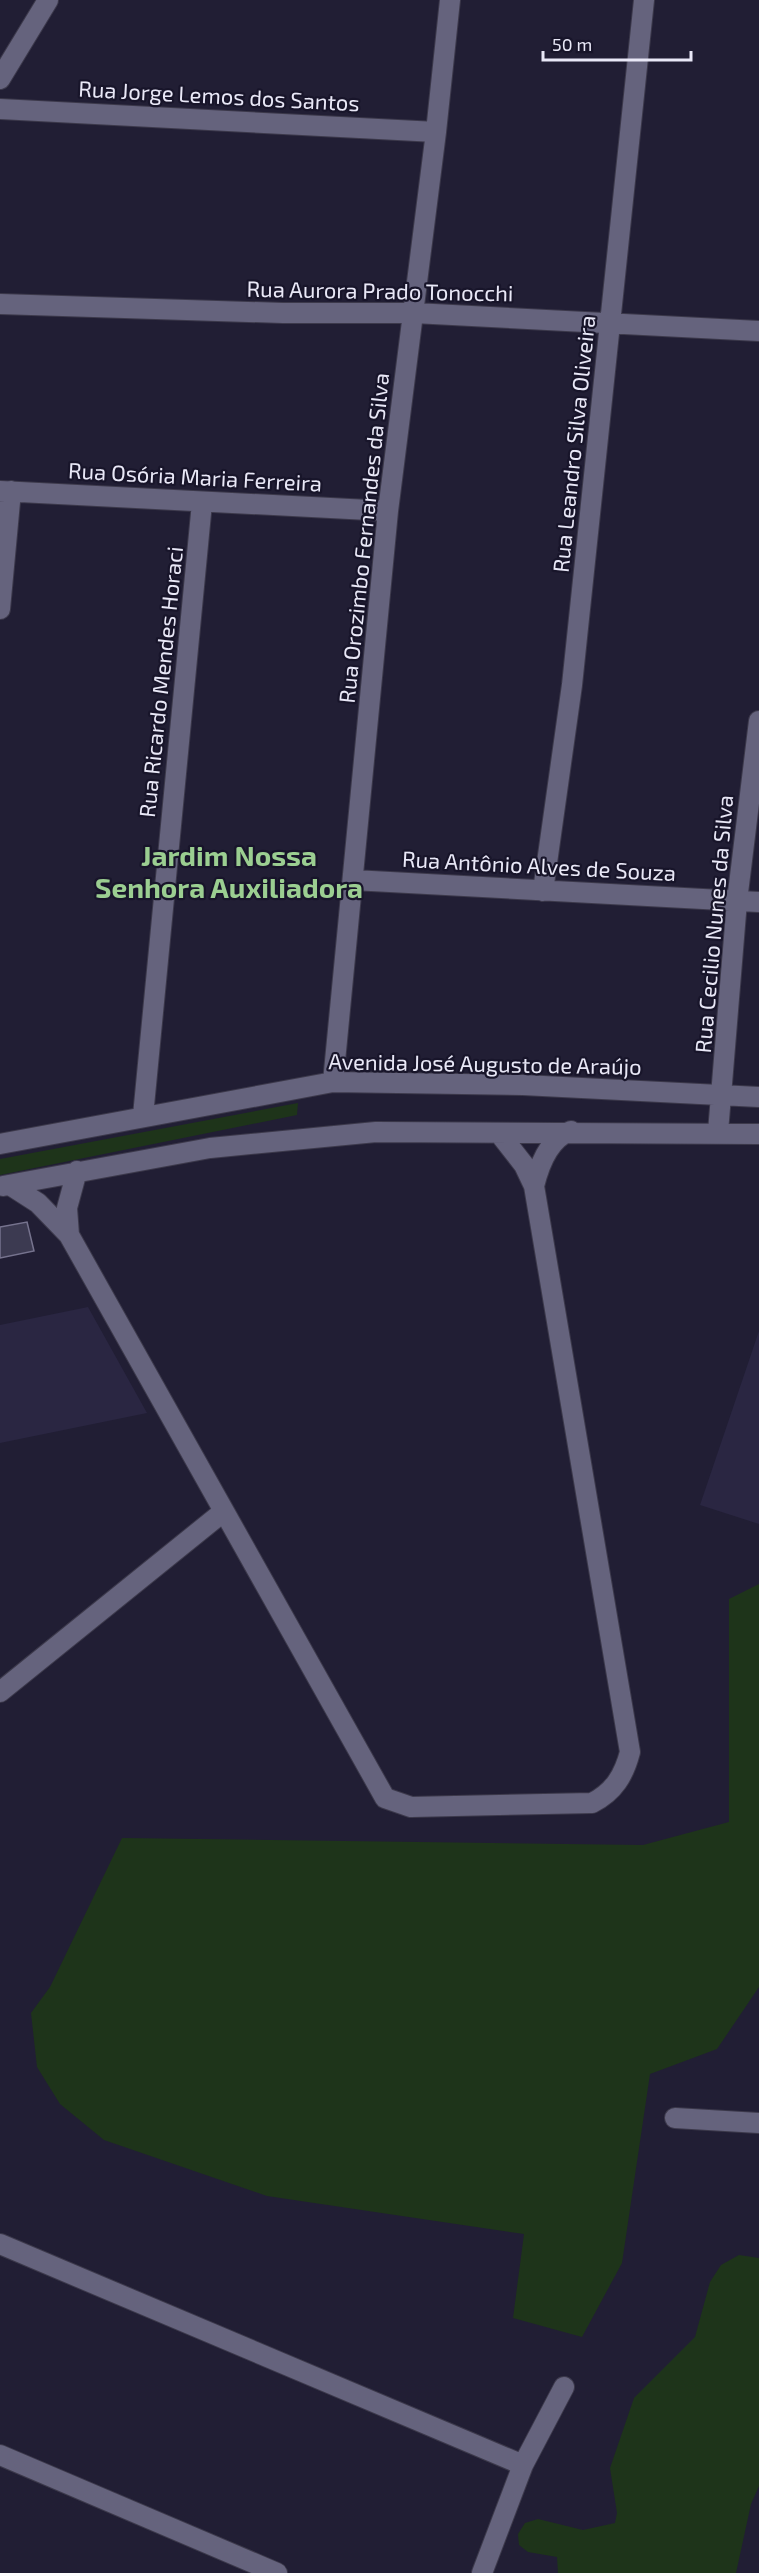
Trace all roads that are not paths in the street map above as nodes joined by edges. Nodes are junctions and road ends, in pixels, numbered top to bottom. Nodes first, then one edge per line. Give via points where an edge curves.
1 (48, 0) edge
2 (450, 0) edge
3 (644, 0) edge
4 (0, 78) edge
5 (0, 109) edge
6 (436, 132) junction
7 (0, 304) edge
8 (414, 313) junction
9 (611, 323) junction
10 (759, 331) edge
11 (6, 491) edge
12 (202, 503) junction
13 (388, 511) junction
14 (0, 609) edge
15 (759, 721) edge
16 (352, 880) junction
17 (543, 891) junction
18 (737, 901) junction
19 (759, 902) edge
20 (333, 1082) junction
21 (722, 1095) junction
22 (759, 1097) edge
23 (143, 1116) junction
24 (719, 1127) junction
25 (564, 1132) junction
26 (499, 1133) junction
27 (759, 1134) edge
28 (0, 1144) edge
29 (77, 1171) junction
30 (5, 1186) edge
31 (534, 1186) junction
32 (69, 1235) junction
33 (223, 1512) junction
34 (0, 1692) edge
35 (675, 2118) dead end
36 (759, 2124) edge
37 (0, 2244) edge
38 (564, 2387) dead end
39 (0, 2455) edge
40 (523, 2466) junction
41 (277, 2573) edge
42 (482, 2573) edge

1 - 4 street
2 - 6 street, Rua Orozimbo Fernandes da Silva
3 - 9 street, Rua Leandro Silva Oliveira
5 - 6 street, Rua Jorge Lemos dos Santos
6 - 8 street, Rua Orozimbo Fernandes da Silva
7 - 8 street, Rua Aurora Prado Tonocchi
8 - 9 street, Rua Aurora Prado Tonocchi
8 - 13 street, Rua Orozimbo Fernandes da Silva
9 - 10 street, Rua Aurora Prado Tonocchi
9 - 17 street, Rua Leandro Silva Oliveira via 572,685
11 - 12 street, Rua Osória Maria Ferreira
11 - 14 street
12 - 13 street, Rua Osória Maria Ferreira
12 - 23 street, Rua Ricardo Mendes Horaci
13 - 16 street, Rua Orozimbo Fernandes da Silva
15 - 18 street, Rua Cecilio Nunes da Silva
16 - 17 street, Rua Antônio Alves de Souza
16 - 20 street, Rua Orozimbo Fernandes da Silva
17 - 18 street, Rua Antônio Alves de Souza
18 - 19 street, Rua Antônio Alves de Souza
18 - 21 street, Rua Cecilio Nunes da Silva
20 - 21 street, Avenida José Augusto de Araújo via 523,1085
20 - 23 street, Avenida José Augusto de Araújo
21 - 22 street, Avenida José Augusto de Araújo
21 - 24 street, Rua Cecilio Nunes da Silva
23 - 28 street, Avenida José Augusto de Araújo
24 - 25 street
24 - 27 street
25 - 26 street
25 - 31 street via 540,1163
26 - 29 street via 376,1132 307,1138 210,1148
26 - 31 street via 524,1165
29 - 30 street
29 - 32 street via 67,1208
30 - 32 street via 38,1203
31 - 33 street via 630,1752 624,1772 605,1797 592,1803 411,1807 385,1798
32 - 33 street
33 - 34 street
35 - 36 street
37 - 40 street
38 - 40 street
39 - 41 street
40 - 42 street

